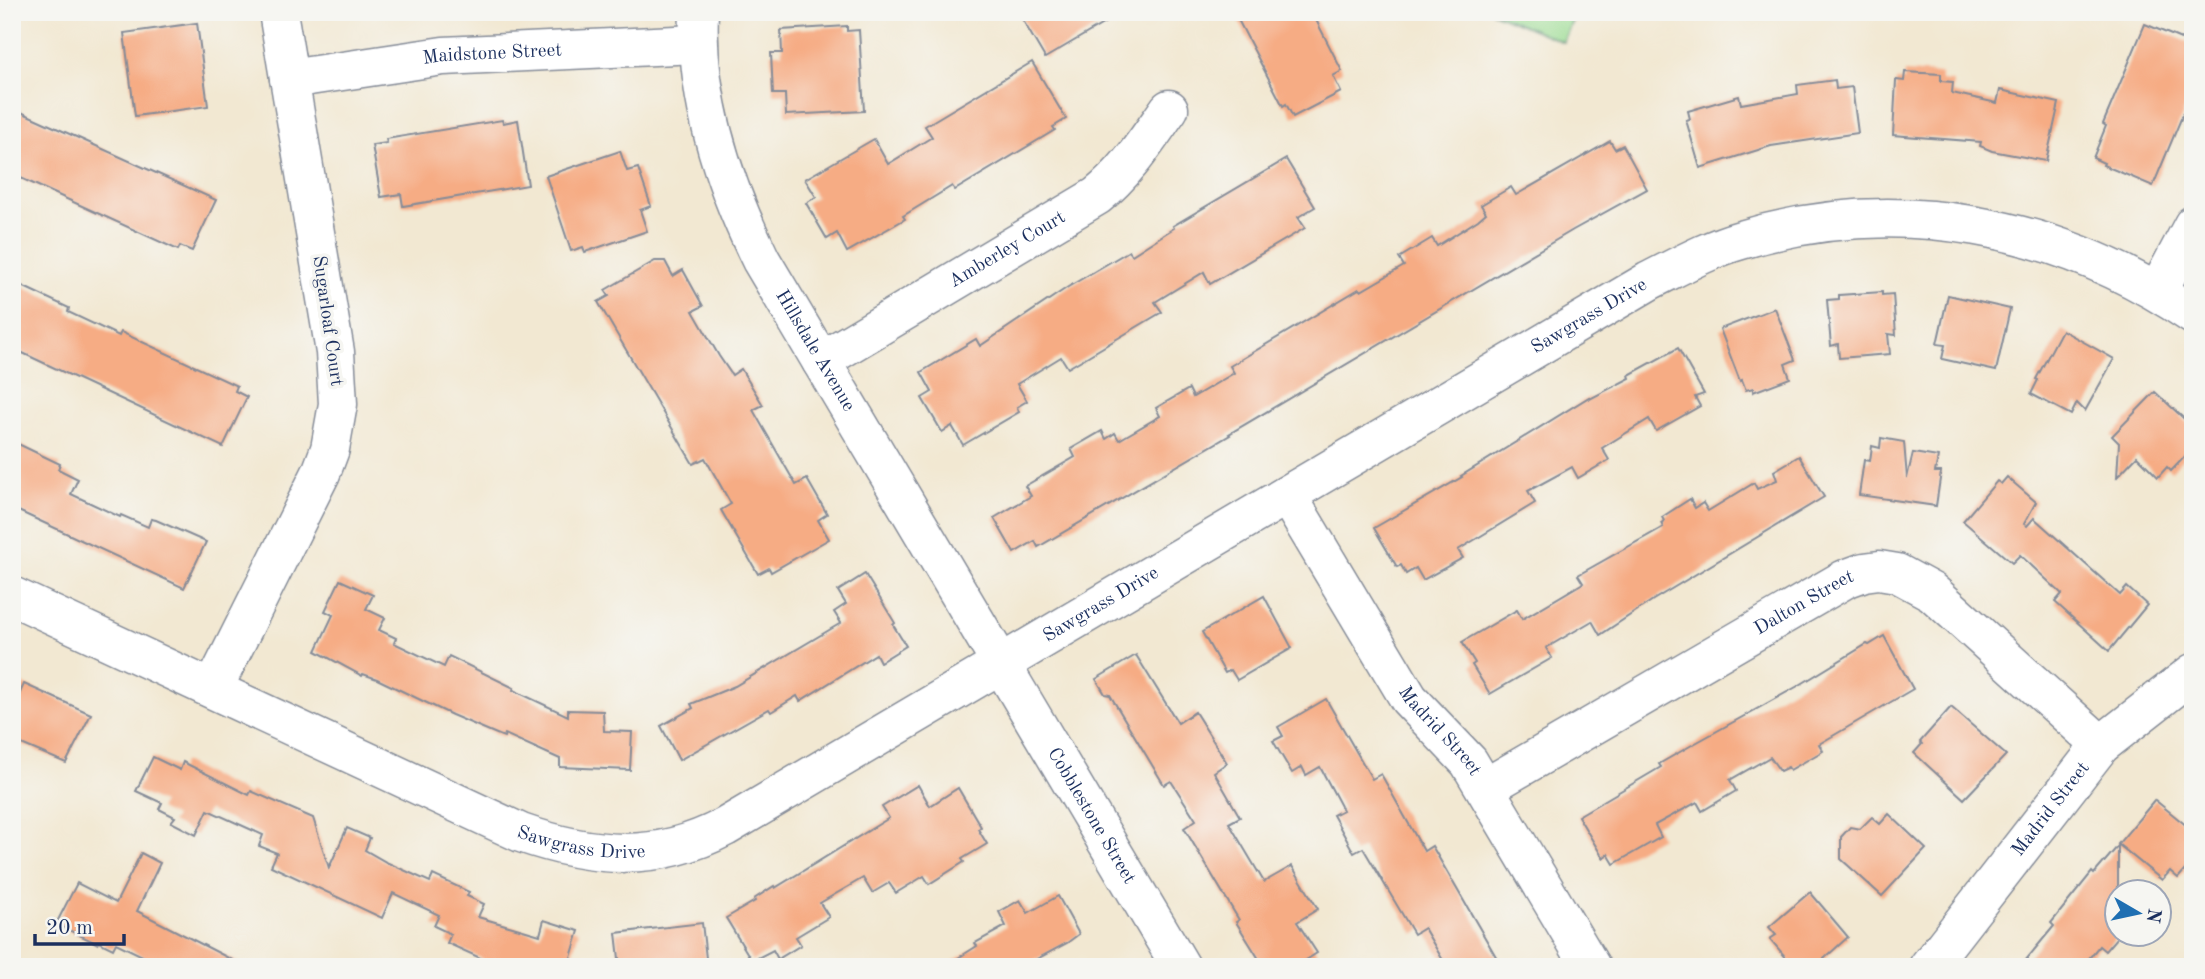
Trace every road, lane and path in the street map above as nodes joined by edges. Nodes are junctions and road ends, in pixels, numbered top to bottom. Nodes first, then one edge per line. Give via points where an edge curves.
1 (278, 12) edge
2 (698, 28) edge
3 (289, 79) junction
4 (1169, 109) dead end
5 (2193, 225) edge
6 (2158, 291) junction
7 (2193, 315) edge
8 (821, 361) junction
9 (1287, 495) junction
10 (12, 596) edge
11 (1001, 664) junction
12 (2193, 673) edge
13 (213, 689) junction
14 (2101, 745) junction
15 (1485, 788) junction
16 (1181, 967) edge
17 (1591, 967) edge
18 (1928, 967) edge

1 - 3 street, Sugarloaf Court
2 - 3 street, Maidstone Street via 443,56
2 - 8 street, Hillsdale Avenue via 706,108 728,186 761,260
3 - 13 street, Sugarloaf Court via 335,352 336,427 321,473
4 - 8 street, Amberley Court via 1132,163 1097,196
5 - 6 street
6 - 7 street, Sawgrass Drive
6 - 9 street, Sawgrass Drive via 2073,251 1965,224 1859,219 1768,233 1709,252 1649,281
8 - 11 street, Hillsdale Avenue
9 - 11 street, Sawgrass Drive
9 - 15 street, Madrid Street via 1409,699 1456,747
10 - 13 street, Sawgrass Drive
11 - 13 street, Sawgrass Drive via 700,840 630,853 561,847 521,833
11 - 16 street, Cobblestone Street
12 - 14 street, Madrid Street
14 - 15 street, Dalton Street via 1932,592 1897,573 1879,570 1845,579
14 - 18 street, Madrid Street
15 - 17 street, Madrid Street

